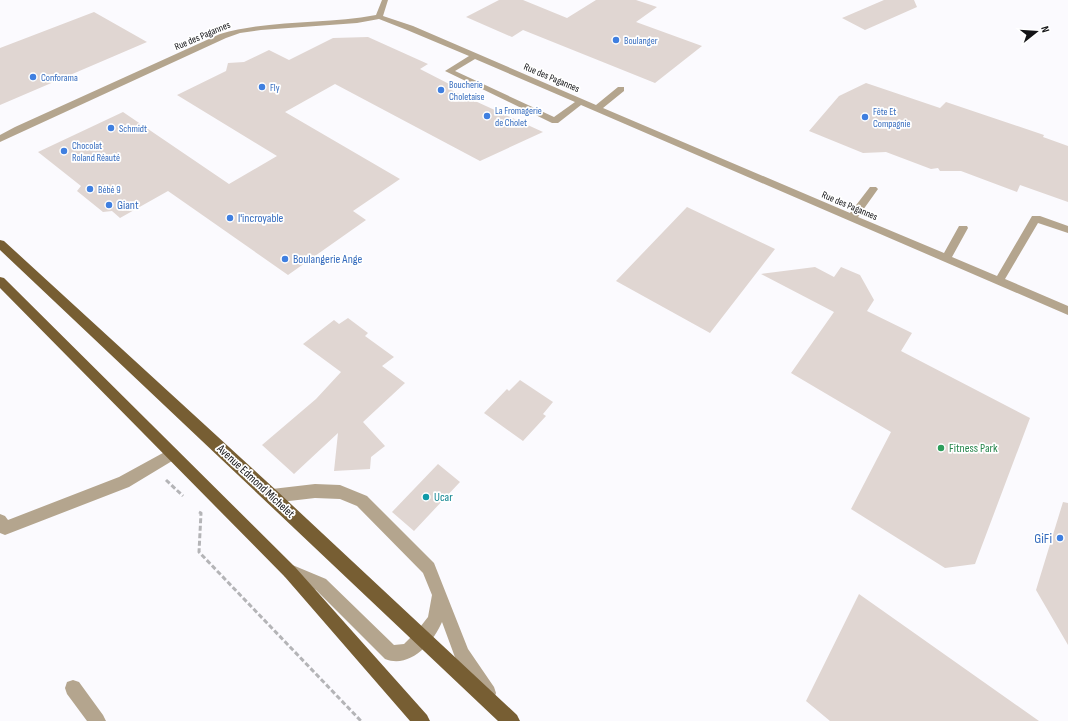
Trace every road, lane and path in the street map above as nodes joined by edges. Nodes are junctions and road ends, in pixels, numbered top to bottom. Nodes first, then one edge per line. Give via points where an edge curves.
1 (385, 0) edge
2 (379, 17) junction
3 (475, 56) junction
4 (621, 89) dead end
5 (581, 101) junction
6 (597, 108) junction
7 (18, 129) junction
8 (0, 135) edge
9 (0, 139) edge
10 (873, 189) dead end
11 (852, 218) junction
12 (962, 228) dead end
13 (1068, 230) edge
14 (0, 244) edge
15 (946, 259) junction
16 (0, 281) edge
17 (999, 281) junction
18 (1068, 311) edge
19 (172, 454) junction
20 (151, 466) junction
21 (272, 496) junction
22 (184, 497) dead end
23 (195, 508) dead end
24 (0, 521) edge
25 (290, 572) junction
26 (439, 596) junction
27 (423, 637) junction
28 (73, 688) dead end
29 (505, 716) edge
30 (97, 721) edge
31 (362, 721) edge
32 (421, 721) edge

1 - 2 street
2 - 3 street, Rue des Pagannes
2 - 7 street, Rue des Pagannes via 239,31
3 - 5 street, Rue des Pagannes
3 - 5 street via 449,71 555,121
4 - 6 street
5 - 6 street, Rue des Pagannes
6 - 11 street, Rue des Pagannes
7 - 8 street, Rue des Pagannes
7 - 9 street, Rue des Pagannes
10 - 11 street
11 - 15 street, Rue des Pagannes
12 - 15 street
13 - 17 street via 1036,218
14 - 21 main road, Avenue Edmond Michelet
15 - 17 street, Rue des Pagannes
16 - 19 main road
17 - 18 street, Rue des Pagannes
19 - 20 street
19 - 25 main road
20 - 22 path
20 - 24 street via 124,482 5,528
21 - 26 street via 316,491 340,492 362,501 429,568
21 - 27 main road, Avenue Edmond Michelet
23 - 31 path via 201,513 199,552
25 - 27 street via 321,584 391,653 407,652
25 - 32 main road
26 - 27 street via 435,620
26 - 29 street via 462,654
27 - 29 main road, Avenue Edmond Michelet
28 - 30 street

